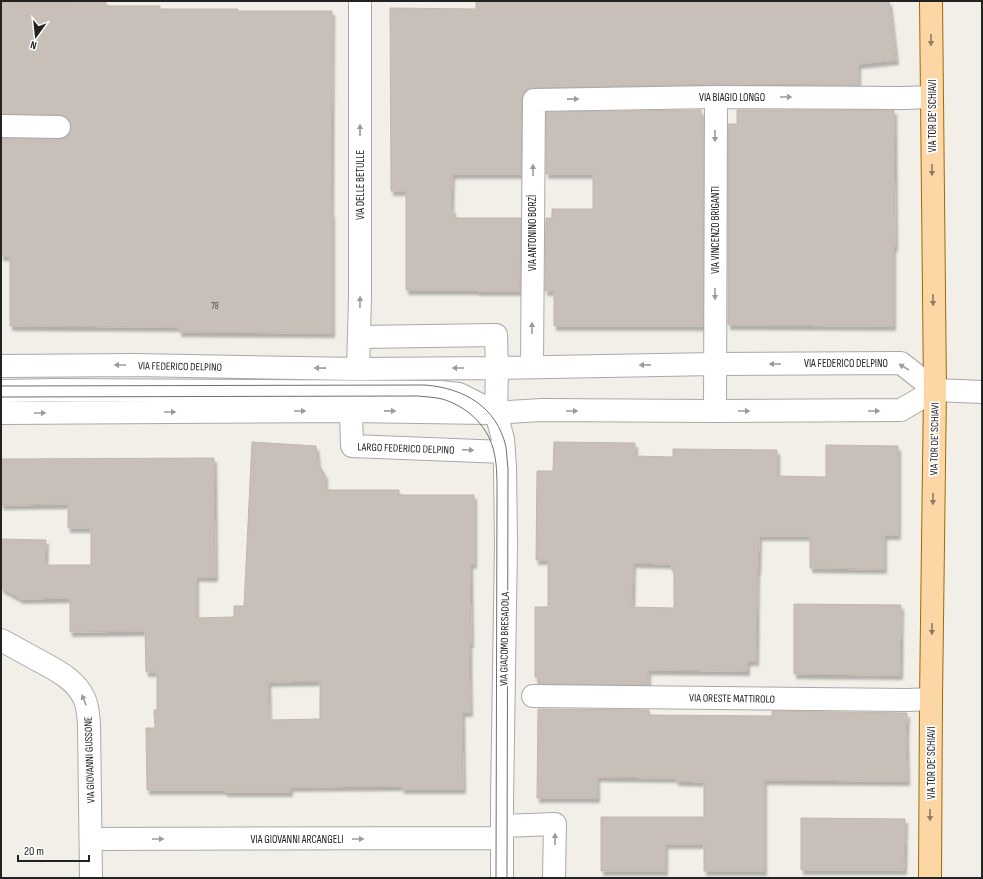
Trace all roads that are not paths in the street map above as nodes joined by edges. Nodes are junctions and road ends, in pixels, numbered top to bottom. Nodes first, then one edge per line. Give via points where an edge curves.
1 (360, 1) edge
2 (931, 1) edge
3 (716, 96) junction
4 (931, 97) junction
5 (534, 100) joint
6 (1, 126) edge
7 (59, 127) dead end
8 (359, 336) junction
9 (715, 364) junction
10 (1, 366) edge
11 (532, 367) junction
12 (358, 368) junction
13 (497, 368) junction
14 (935, 390) junction
15 (1, 391) edge
16 (982, 392) edge
17 (353, 401) junction
18 (715, 411) junction
19 (1, 413) edge
20 (496, 413) junction
21 (504, 452) junction
22 (1, 640) edge
23 (533, 696) dead end
24 (931, 699) junction
25 (502, 832) junction
26 (91, 840) junction
27 (91, 878) edge
28 (502, 878) edge
29 (554, 878) edge
30 (930, 878) edge

8 -> 1 street, VIA DELLE BETULLE
2 -> 4 main road, VIA TOR DE' SCHIAVI
3 -> 4 street, VIA BIAGIO LONGO
5 -> 3 street, VIA BIAGIO LONGO
3 -> 9 street, VIA VINCENZO BRIGANTI
4 -> 14 main road, VIA TOR DE' SCHIAVI
11 -> 5 street, VIA ANTONINO BORZÌ
6 - 7 street
8 - 12 street, VIA DELLE BETULLE
8 - 13 street via 496,335
9 -> 11 street, VIA FEDERICO DELPINO
14 -> 9 street, VIA FEDERICO DELPINO via 900,363
9 - 18 street
12 -> 10 street, VIA FEDERICO DELPINO
11 - 13 street
13 -> 12 street
13 - 20 street
14 - 16 street
18 -> 14 street via 901,410
14 -> 24 main road, VIA TOR DE' SCHIAVI
15 - 17 street via 72,390
19 -> 17 street
17 - 20 street
17 -> 21 street, LARGO FEDERICO DELPINO via 352,446
20 -> 18 street
20 - 21 street
21 - 25 street, VIA GIACOMO BRESADOLA via 506,543
26 -> 22 street, VIA GIOVANNI GUSSONE via 89,723 85,699 80,691 56,670
23 - 24 street, VIA ORESTE MATTIROLO
24 -> 30 main road, VIA TOR DE' SCHIAVI
26 -> 25 street, VIA GIOVANNI ARCANGELI
25 - 28 street, VIA GIACOMO BRESADOLA
29 -> 25 street, VIA GIOVANNI ARCANGELI via 555,824
26 - 27 street, VIA GIOVANNI GUSSONE

